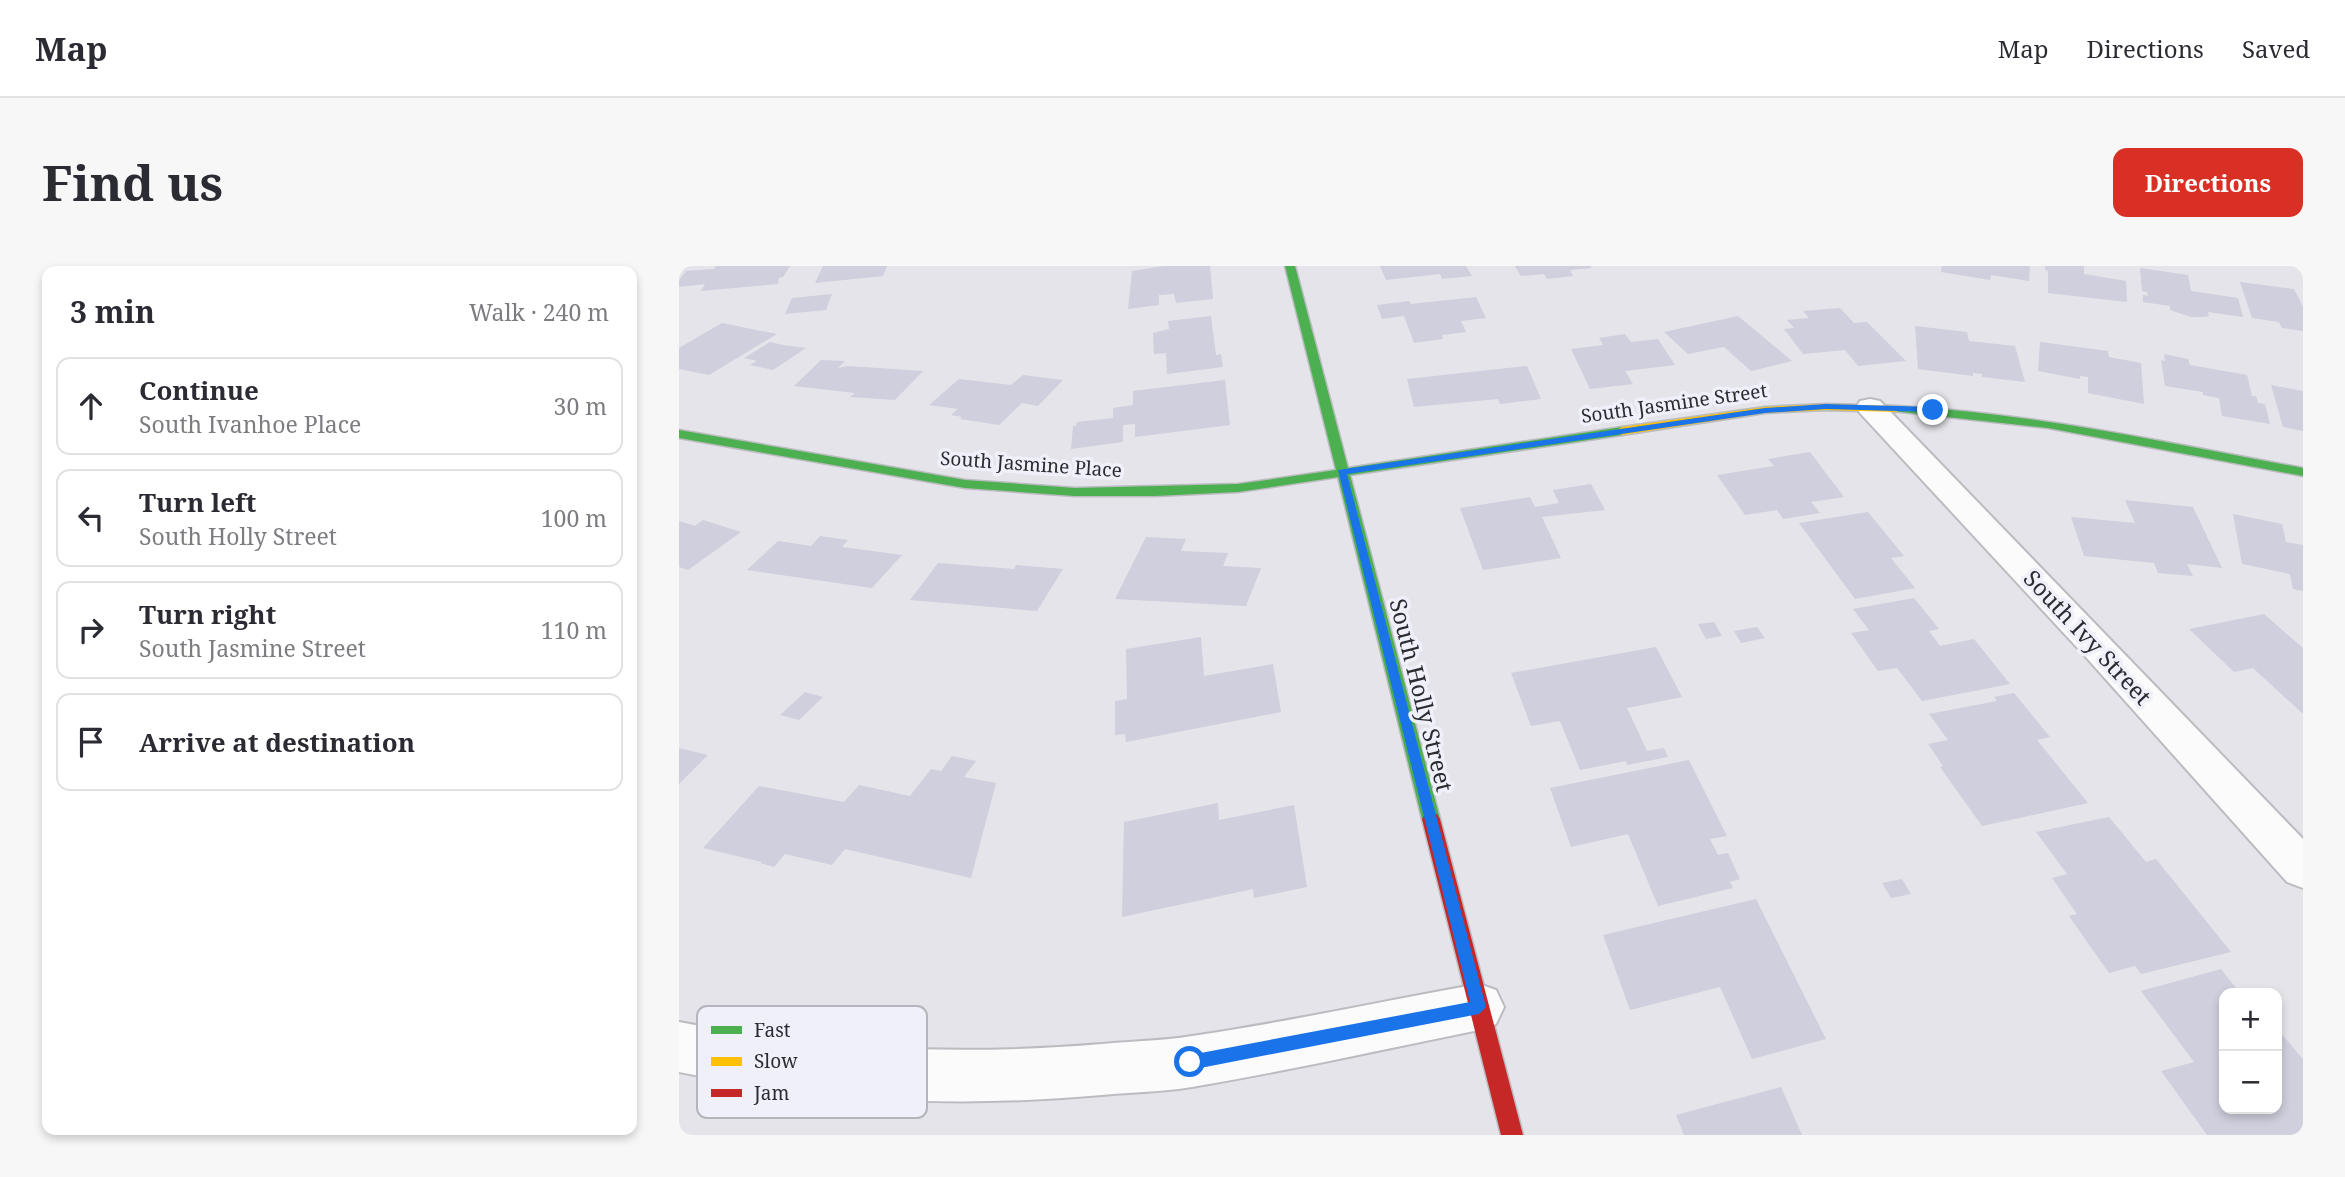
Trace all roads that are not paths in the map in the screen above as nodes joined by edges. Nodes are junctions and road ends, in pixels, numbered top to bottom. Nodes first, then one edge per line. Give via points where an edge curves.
1 (1290, 266) edge
2 (1870, 407) junction
3 (679, 434) edge
4 (1342, 472) junction
5 (2303, 472) edge
6 (2303, 869) edge
7 (1479, 1007) junction
8 (679, 1047) edge
9 (697, 1051) edge
10 (927, 1077) edge
11 (1512, 1135) edge

1 - 4 street, South Holly Street
2 - 4 street, South Jasmine Street via 1765,410
2 - 5 street, South Jasmine Street via 2018,420
2 - 6 street, South Ivy Street
3 - 4 street, South Jasmine Place via 965,484 1075,492 1238,488
4 - 7 street, South Holly Street
7 - 10 street via 1190,1062 1033,1075
7 - 11 street, South Holly Street
8 - 9 street

